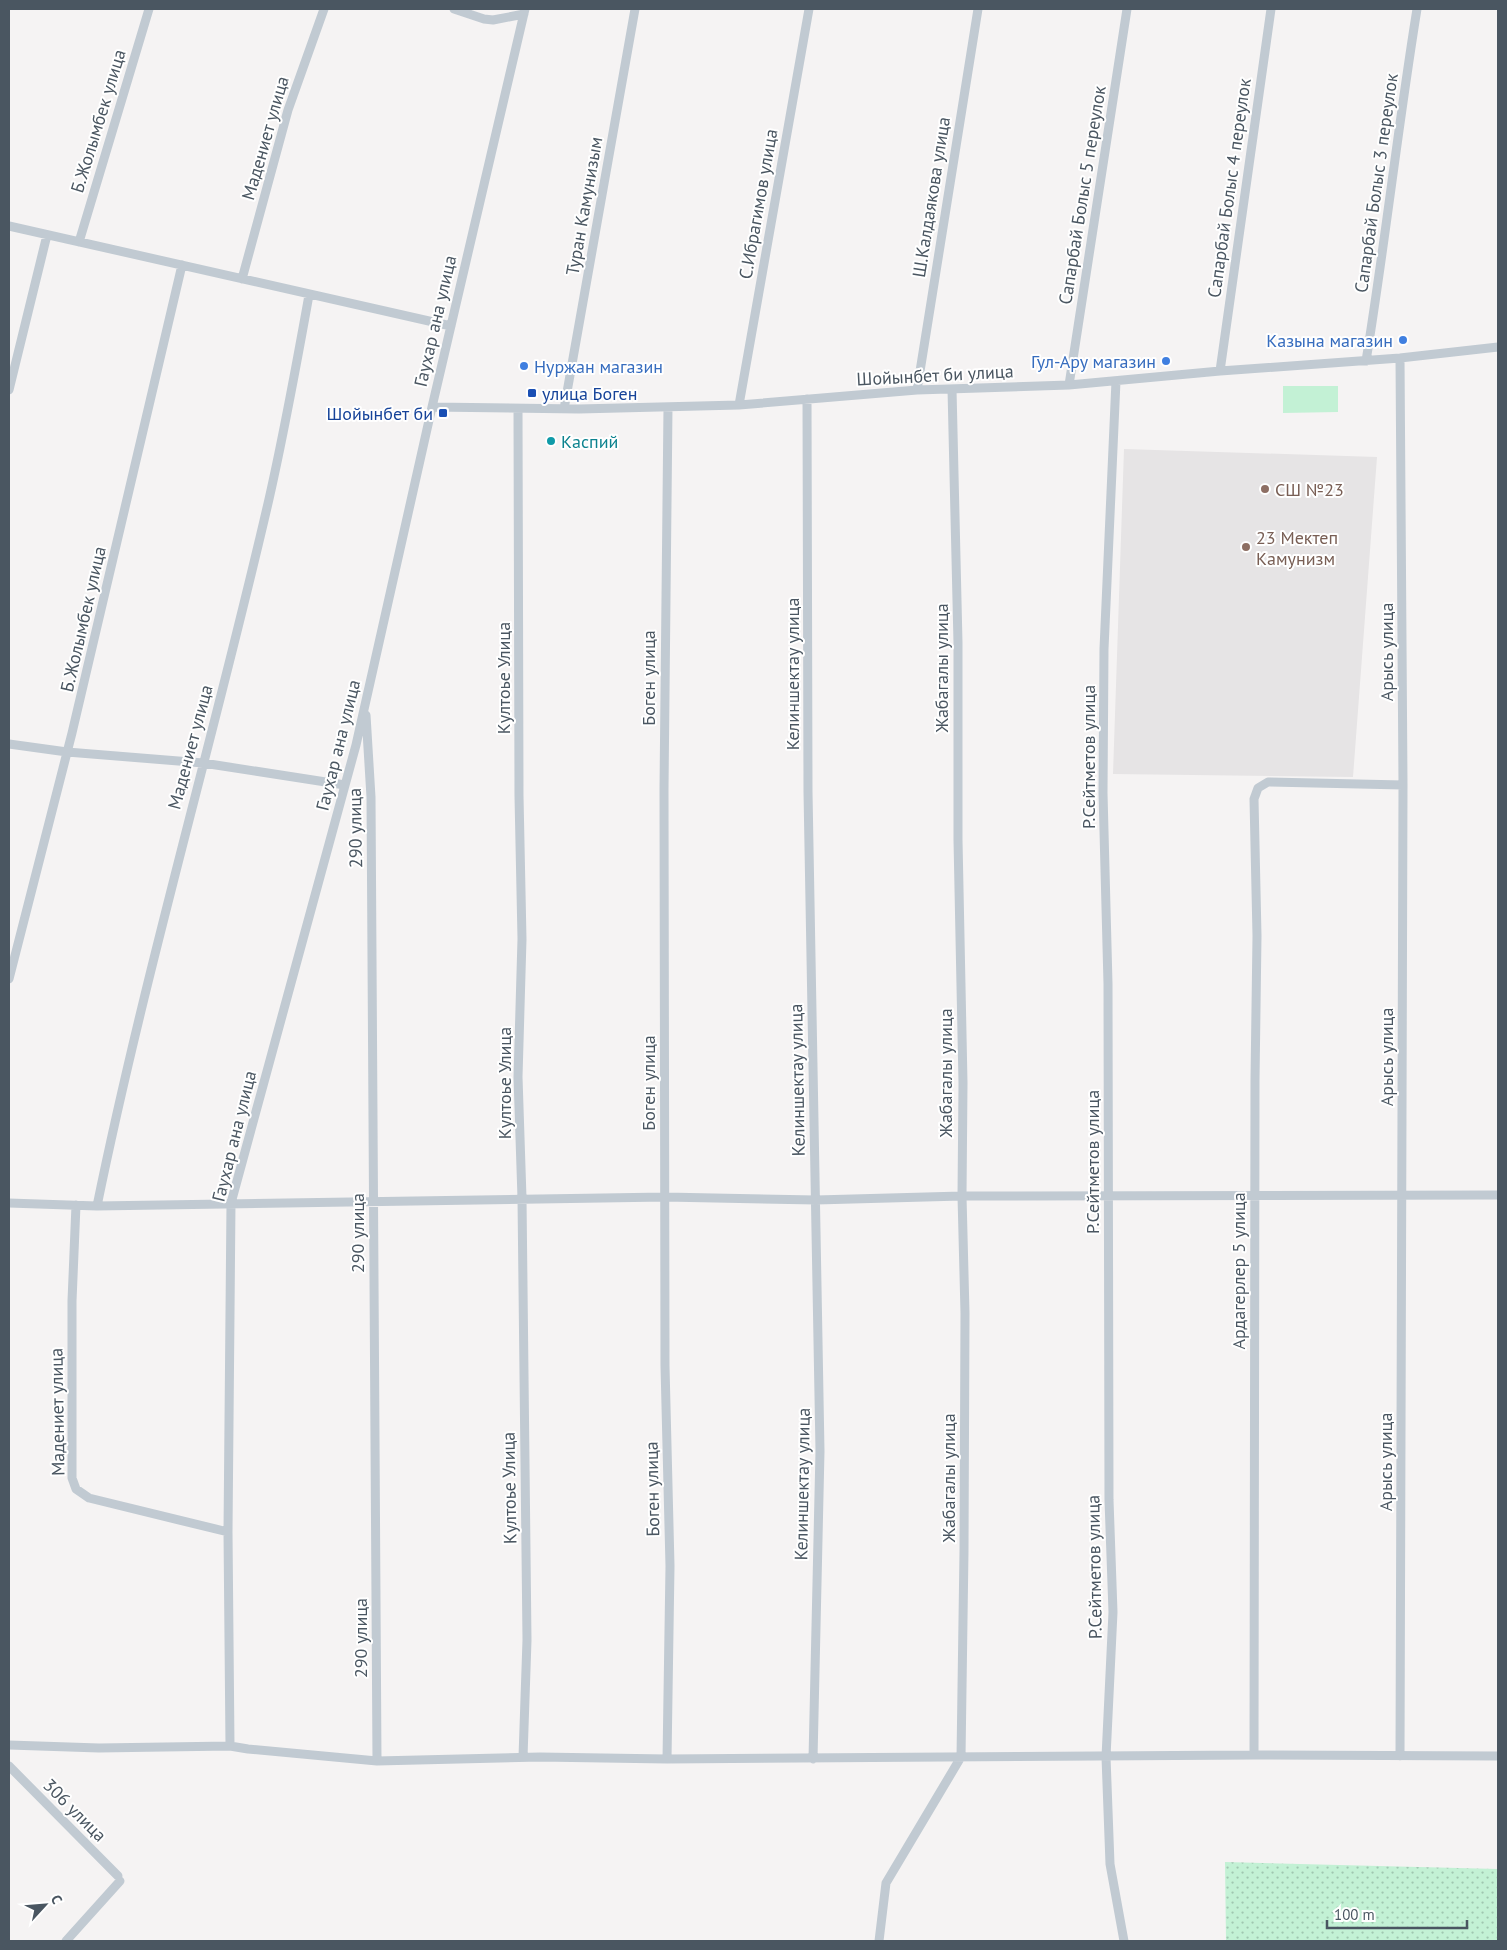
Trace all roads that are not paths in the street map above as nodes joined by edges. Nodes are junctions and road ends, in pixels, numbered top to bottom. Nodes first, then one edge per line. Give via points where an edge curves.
1 (149, 9) edge
2 (324, 9) edge
3 (454, 9) edge
4 (635, 9) edge
5 (809, 9) edge
6 (978, 9) edge
7 (1127, 9) edge
8 (1270, 9) edge
9 (1417, 9) edge
10 (525, 11) edge
11 (9, 226) edge
12 (47, 235) junction
13 (80, 242) junction
14 (182, 265) junction
15 (242, 279) junction
16 (309, 295) junction
17 (451, 326) junction
18 (1498, 347) edge
19 (1400, 358) junction
20 (1366, 361) junction
21 (1220, 371) junction
22 (1116, 381) junction
23 (1069, 385) junction
24 (952, 389) junction
25 (9, 390) edge
26 (917, 390) junction
27 (806, 399) junction
28 (739, 405) junction
29 (432, 407) junction
30 (668, 407) junction
31 (518, 409) junction
32 (564, 409) junction
33 (365, 704) junction
34 (9, 744) edge
35 (67, 752) junction
36 (203, 763) junction
37 (345, 785) junction
38 (1403, 785) junction
39 (9, 979) edge
40 (1402, 1194) junction
41 (1498, 1195) edge
42 (962, 1196) junction
43 (1109, 1196) junction
44 (1254, 1196) junction
45 (665, 1197) junction
46 (522, 1198) junction
47 (816, 1200) junction
48 (373, 1201) junction
49 (9, 1202) edge
50 (231, 1204) junction
51 (76, 1205) junction
52 (97, 1206) junction
53 (228, 1532) junction
54 (9, 1745) edge
55 (230, 1746) junction
56 (1254, 1755) junction
57 (1400, 1756) junction
58 (1498, 1756) edge
59 (523, 1757) junction
60 (960, 1757) junction
61 (1106, 1757) junction
62 (813, 1759) junction
63 (667, 1760) junction
64 (377, 1761) junction
65 (9, 1766) edge
66 (66, 1941) edge
67 (879, 1941) edge
68 (1124, 1941) edge

1 - 13 street, Б.Жолымбек улица
2 - 15 street, Мадениет улица via 288,110
3 - 10 street via 493,20
4 - 32 street, Туран Камунизым
5 - 28 street, С.Ибрагимов улица
6 - 26 street, Ш.Калдаякова улица
7 - 23 street, Сапарбай Болыс 5 переулок
8 - 21 street, Сапарбай Болыс 4 переулок
9 - 20 street, Сапарбай Болыс 3 переулок
10 - 17 street, Гаухар ана улица
11 - 12 street
12 - 13 street
12 - 25 street
13 - 14 street
14 - 15 street
14 - 35 street, Б.Жолымбек улица
15 - 16 street
16 - 17 street
16 - 36 street, Мадениет улица via 266,510
17 - 29 street, Гаухар ана улица
18 - 19 street, Шойынбет би улица
19 - 20 street, Шойынбет би улица
19 - 38 street, Арысь улица
20 - 21 street, Шойынбет би улица
21 - 22 street, Шойынбет би улица
22 - 23 street, Шойынбет би улица
22 - 43 street, Р.Сейтметов улица via 1104,649
23 - 24 street, Шойынбет би улица
24 - 26 street, Шойынбет би улица
24 - 42 street, Жабагалы улица via 958,643
26 - 27 street, Шойынбет би улица
27 - 28 street, Шойынбет би улица
27 - 47 street, Келиншектау улица via 808,792
28 - 30 street, Шойынбет би улица
29 - 31 street, Шойынбет би улица
29 - 33 street, Гаухар ана улица
30 - 32 street, Шойынбет би улица
30 - 45 street, Боген улица via 664,779
31 - 32 street, Шойынбет би улица
31 - 46 street, Култоье Улица via 522,939 518,1077
33 - 37 street, Гаухар ана улица
33 - 48 street, 290 улица via 371,797
34 - 35 street
35 - 36 street
35 - 39 street, Б.Жолымбек улица
36 - 37 street
36 - 52 street, Мадениет улица via 142,1006
37 - 50 street, Гаухар ана улица
38 - 40 street, Арысь улица
38 - 44 street, Ардагерлер 5 улица via 1268,782 1258,788 1254,799 1257,936
40 - 41 street
40 - 44 street
40 - 57 street, Арысь улица
42 - 43 street
42 - 47 street
42 - 60 street, Жабагалы улица via 965,1313
43 - 44 street
43 - 61 street, Р.Сейтметов улица via 1109,1500 1113,1612
44 - 56 street, Ардагерлер 5 улица
45 - 46 street
45 - 47 street
45 - 63 street, Боген улица via 670,1566
46 - 48 street
46 - 59 street, Култоье Улица via 527,1640
47 - 62 street, Келиншектау улица via 820,1451
48 - 50 street
48 - 64 street, 290 улица
49 - 51 street
50 - 52 street
50 - 53 street, Гаухар ана улица
51 - 52 street
51 - 53 street, Мадениет улица via 72,1301 72,1478 76,1489 89,1498
53 - 55 street, Гаухар ана улица
54 - 55 street via 99,1748
55 - 64 street
56 - 57 street
56 - 61 street
57 - 58 street
59 - 63 street
59 - 64 street
60 - 61 street
60 - 62 street
60 - 67 street via 886,1883
61 - 68 street, Р.Сейтметов улица via 1110,1864
62 - 63 street
65 - 66 street, 306 улица via 119,1878

